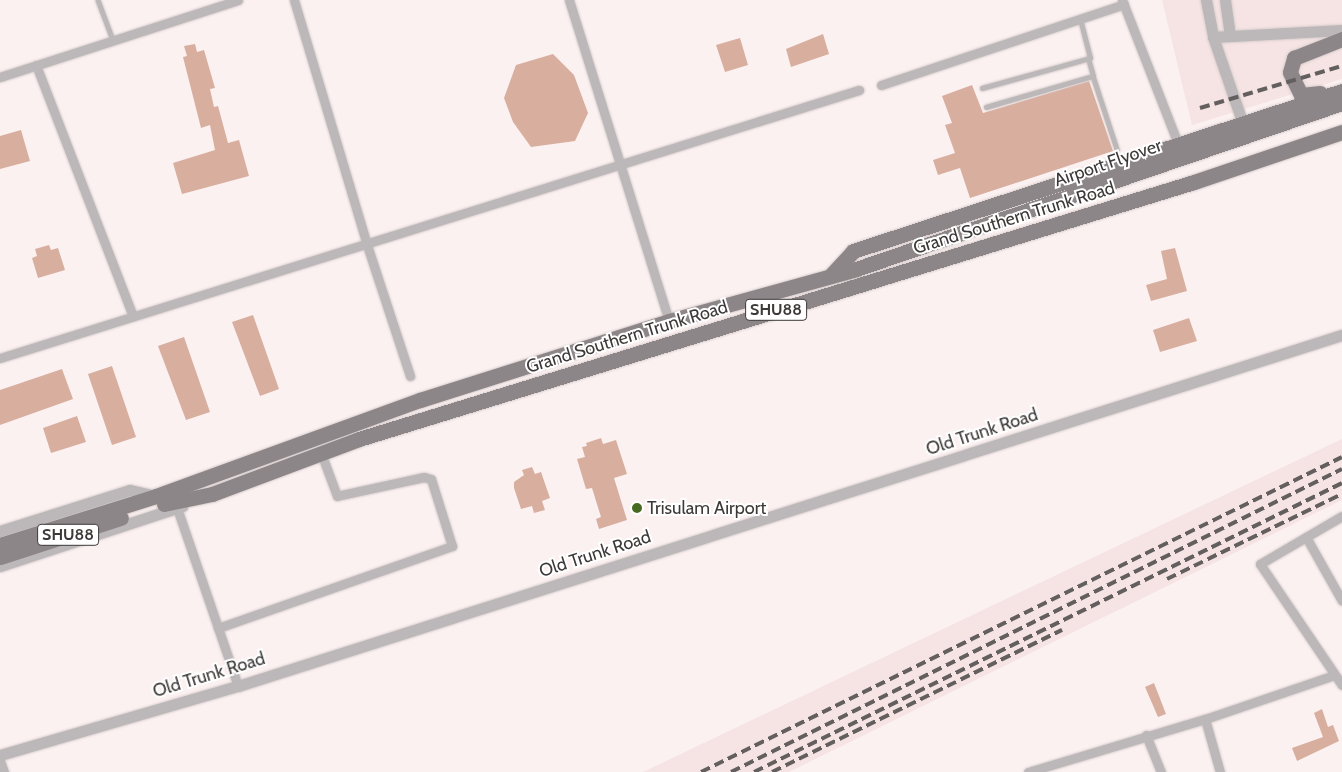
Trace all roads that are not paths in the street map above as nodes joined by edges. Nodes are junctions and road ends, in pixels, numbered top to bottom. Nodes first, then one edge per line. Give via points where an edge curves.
1 (98, 0) edge
2 (238, 0) edge
3 (294, 0) edge
4 (569, 0) edge
5 (1206, 0) edge
6 (1225, 0) edge
7 (1123, 2) edge
8 (1080, 18) junction
9 (1342, 30) edge
10 (1230, 35) junction
11 (1213, 37) junction
12 (1342, 39) edge
13 (112, 40) junction
14 (1088, 59) junction
15 (36, 65) junction
16 (1093, 76) junction
17 (0, 77) edge
18 (881, 85) dead end
19 (1342, 85) edge
20 (982, 88) dead end
21 (860, 90) dead end
22 (1342, 91) edge
23 (1342, 103) edge
24 (986, 107) dead end
25 (1243, 124) junction
26 (1342, 132) edge
27 (1179, 146) junction
28 (1117, 149) dead end
29 (619, 163) junction
30 (366, 242) junction
31 (829, 277) junction
32 (133, 316) junction
33 (669, 321) junction
34 (1342, 335) edge
35 (0, 358) edge
36 (410, 376) dead end
37 (321, 452) junction
38 (212, 494) junction
39 (156, 496) junction
40 (133, 508) junction
41 (177, 508) junction
42 (1342, 516) edge
43 (0, 531) edge
44 (1306, 537) junction
45 (0, 545) edge
46 (0, 557) edge
47 (0, 566) edge
48 (1342, 601) edge
49 (218, 628) junction
50 (1334, 675) junction
51 (1342, 685) edge
52 (238, 686) junction
53 (1204, 719) junction
54 (1146, 735) junction
55 (0, 755) edge
56 (0, 762) edge
57 (1040, 770) edge
58 (4, 772) edge
59 (1028, 772) edge
60 (1162, 772) edge
61 (1220, 772) edge

1 - 13 lane
2 - 13 street
3 - 30 street
4 - 29 street
5 - 11 street
6 - 10 street
7 - 8 street
7 - 27 street
8 - 14 lane via 1091,55
8 - 18 street
9 - 10 street
10 - 11 street
11 - 25 street
12 - 19 main road via 1294,58 1290,72 1301,95 1313,95
13 - 15 street
14 - 16 lane
14 - 20 lane
15 - 17 street
15 - 32 street
16 - 24 lane
16 - 28 lane
21 - 29 street
22 - 25 main road
23 - 31 main road, Airport Flyover / SHU88
25 - 27 main road
26 - 37 main road, Grand Southern Trunk Road / SHU88 via 1185,185
27 - 31 main road via 853,252
29 - 30 street
29 - 33 street
30 - 32 street
30 - 36 street
31 - 33 main road, Grand Southern Trunk Road / SHU88
32 - 35 street
33 - 39 main road, Grand Southern Trunk Road / SHU88 via 420,400
34 - 52 street, Old Trunk Road
37 - 38 main road, Grand Southern Trunk Road / SHU88
37 - 49 street via 337,496 424,477 431,479 452,546
38 - 40 main road, SHU88
38 - 41 street
39 - 40 main road, SHU88
39 - 43 street via 130,490
40 - 45 main road, SHU88
40 - 46 main road, SHU88
41 - 47 street
41 - 49 street
42 - 44 street
44 - 48 street
44 - 50 street via 1260,564
49 - 52 street
50 - 51 street
50 - 53 street
52 - 55 street, Old Trunk Road
53 - 54 street
53 - 61 street
54 - 57 street
54 - 60 street
56 - 58 street
57 - 59 street

